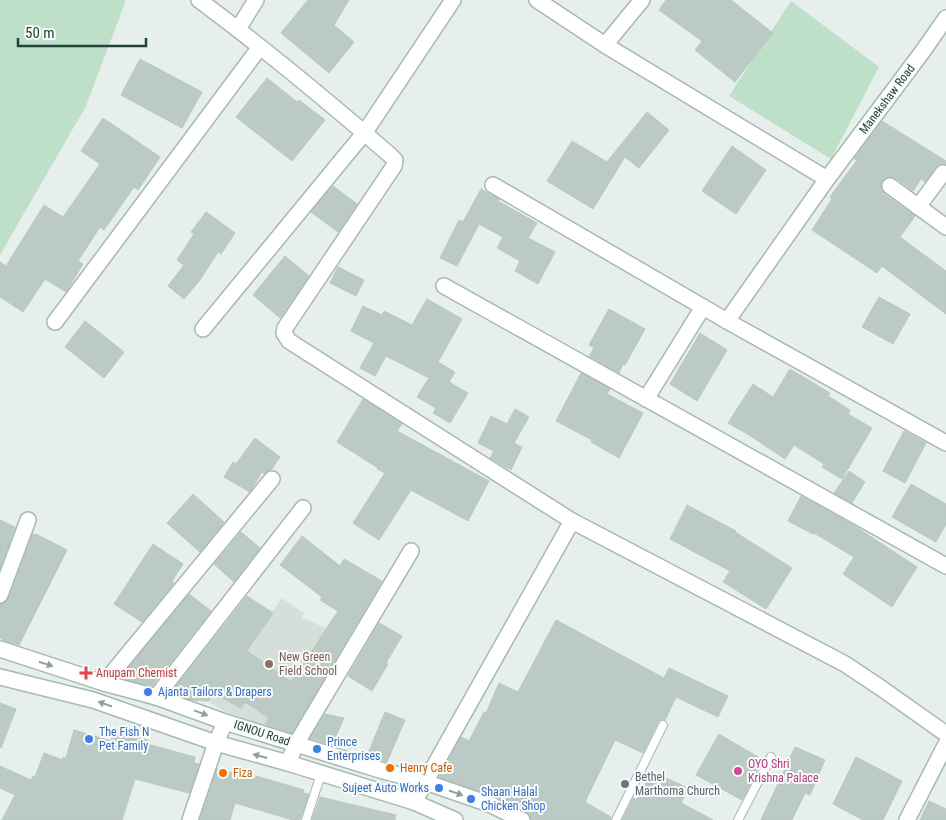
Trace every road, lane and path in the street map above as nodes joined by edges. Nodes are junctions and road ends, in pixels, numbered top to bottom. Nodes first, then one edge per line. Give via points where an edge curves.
1 (199, 0) edge
2 (256, 0) edge
3 (453, 0) edge
4 (537, 0) edge
5 (642, 0) edge
6 (946, 18) edge
7 (238, 29) junction
8 (605, 45) junction
9 (260, 47) junction
10 (365, 132) junction
11 (943, 173) dead end
12 (827, 179) junction
13 (493, 185) dead end
14 (890, 186) dead end
15 (918, 207) junction
16 (946, 227) edge
17 (444, 286) dead end
18 (703, 307) junction
19 (728, 321) junction
20 (55, 322) dead end
21 (203, 329) dead end
22 (646, 399) junction
23 (946, 443) edge
24 (272, 479) dead end
25 (303, 508) dead end
26 (28, 520) dead end
27 (572, 521) junction
28 (411, 551) dead end
29 (946, 566) edge
30 (0, 595) edge
31 (0, 649) edge
32 (0, 677) edge
33 (104, 683) junction
34 (156, 697) junction
35 (225, 722) junction
36 (663, 726) dead end
37 (946, 734) edge
38 (216, 743) junction
39 (296, 744) junction
40 (946, 744) edge
41 (771, 757) dead end
42 (288, 763) junction
43 (321, 774) junction
44 (424, 782) junction
45 (414, 802) junction
46 (496, 814) edge
47 (190, 820) edge
48 (306, 820) edge
49 (455, 820) edge
50 (522, 820) edge
51 (616, 820) edge
52 (738, 820) edge
53 (907, 820) edge

1 - 7 street
2 - 7 street
3 - 10 street
4 - 8 street
5 - 8 street
6 - 12 street, Manekshaw Road
7 - 9 street
8 - 12 street
9 - 10 street
9 - 20 street
10 - 21 street
10 - 27 street via 392,156 394,166 286,328 286,337
11 - 15 street
12 - 19 street, Manekshaw Road
13 - 18 street
14 - 15 street
15 - 16 street
17 - 22 street
18 - 19 street
18 - 22 street
19 - 23 street
22 - 29 street
24 - 33 street
25 - 34 street
26 - 30 street
27 - 37 street via 845,664
27 - 44 street
28 - 39 street
31 -> 33 street, IGNOU Road
38 -> 32 street, IGNOU Road via 93,700
33 - 34 street, IGNOU Road
34 -> 35 street, IGNOU Road
35 - 38 street
35 - 39 street, IGNOU Road
36 - 51 lane
42 -> 38 street, IGNOU Road
38 - 47 street
39 - 42 street
39 - 44 street, IGNOU Road
40 - 53 street
41 - 52 lane
42 - 43 street, IGNOU Road
43 - 45 street, IGNOU Road
43 - 48 lane
44 - 45 street
44 -> 46 street, IGNOU Road via 489,804
45 - 49 street, IGNOU Road
46 - 50 street, IGNOU Road

